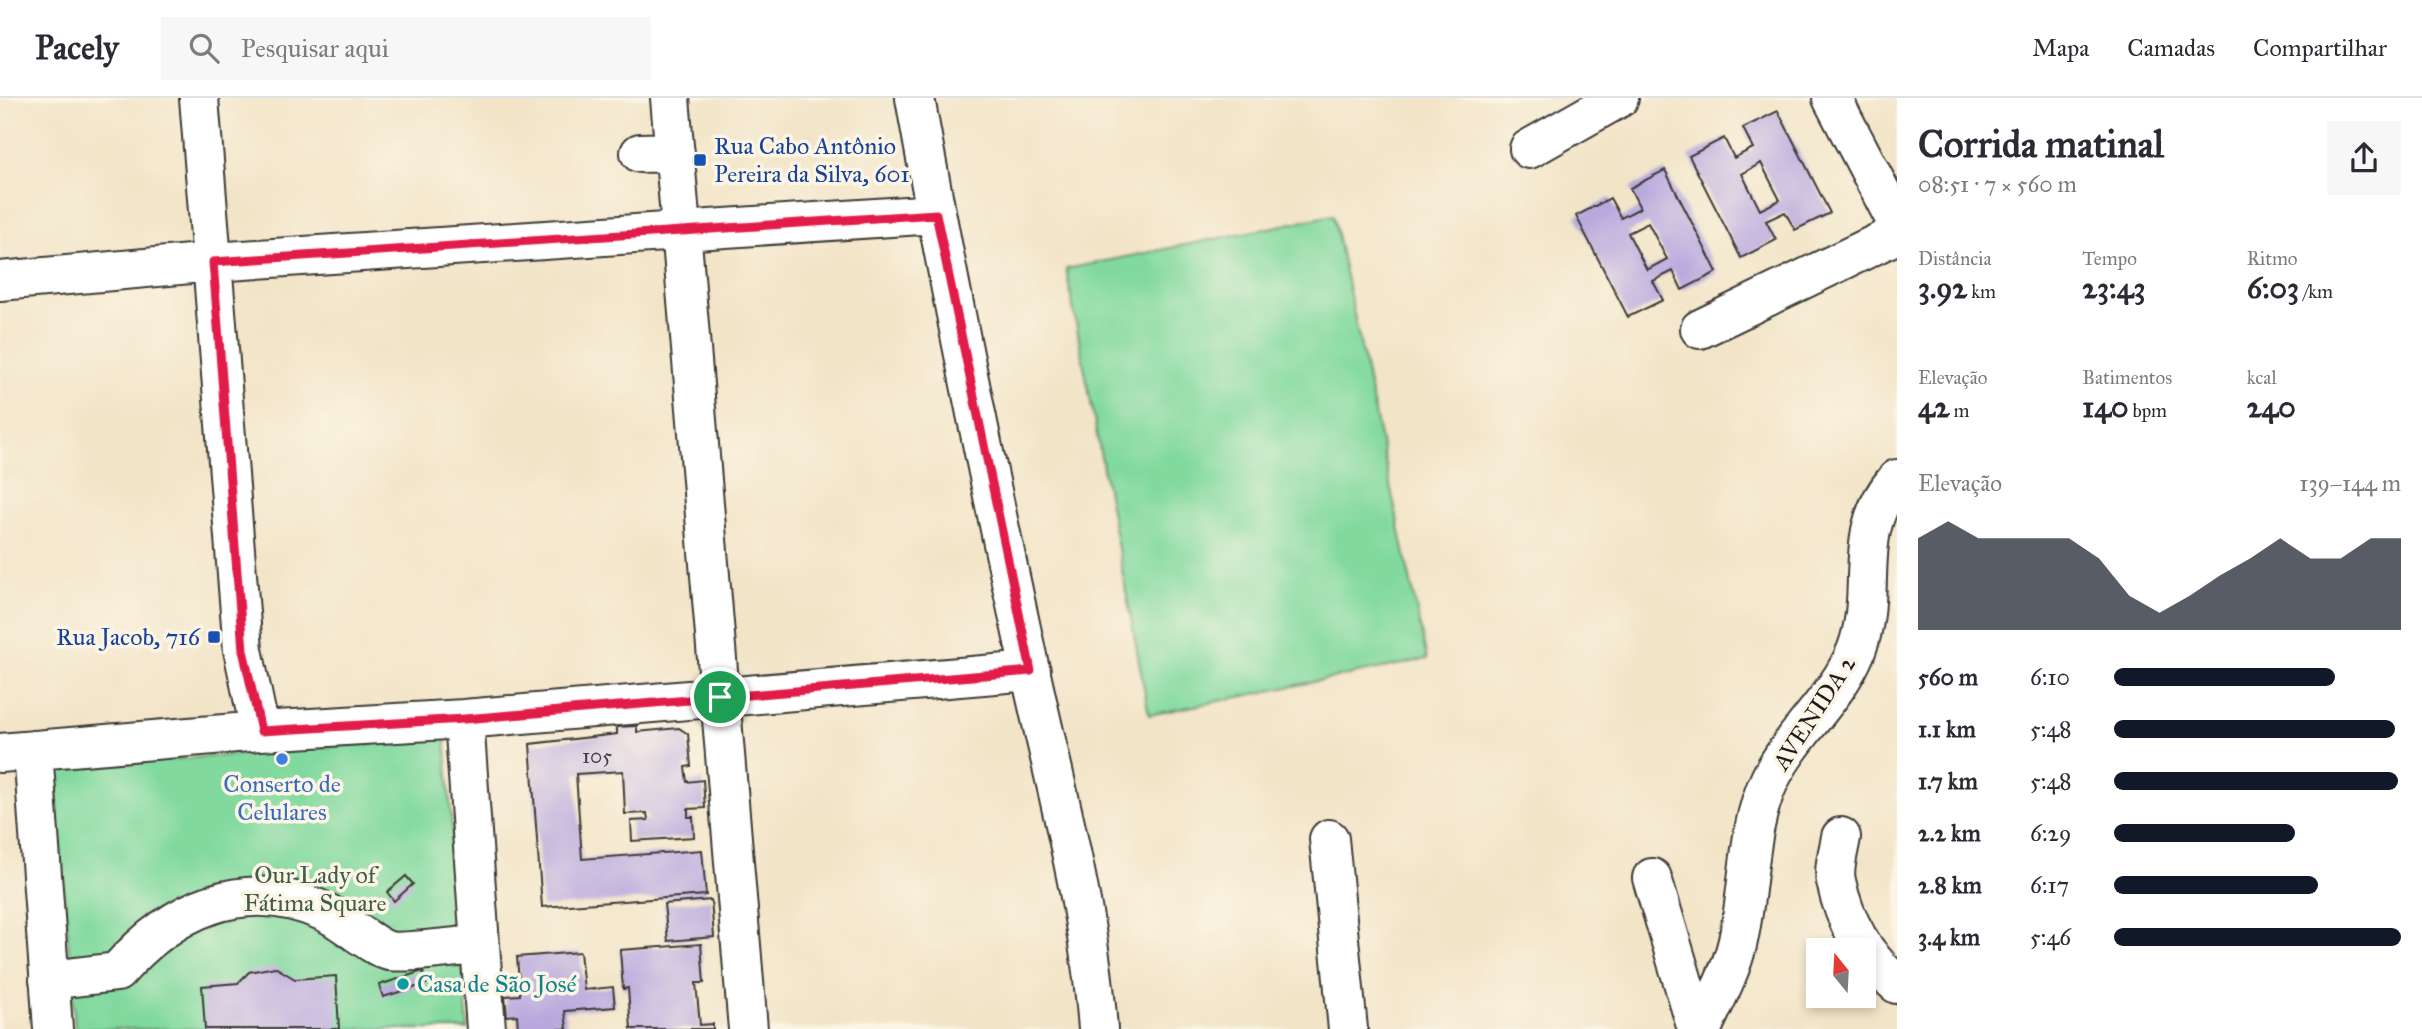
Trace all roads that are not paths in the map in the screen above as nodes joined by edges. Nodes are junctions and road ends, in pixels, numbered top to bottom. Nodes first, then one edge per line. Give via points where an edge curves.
1 (199, 98) edge
2 (670, 98) edge
3 (915, 98) edge
4 (1619, 98) edge
5 (1832, 98) edge
6 (1529, 149) dead end
7 (936, 214) junction
8 (1897, 223) edge
9 (682, 232) junction
10 (1897, 234) edge
11 (213, 262) junction
12 (0, 281) edge
13 (1700, 329) dead end
14 (1897, 479) edge
15 (1882, 605) edge
16 (1031, 671) junction
17 (720, 697) junction
18 (464, 719) junction
19 (261, 731) junction
20 (17, 752) edge
21 (1841, 837) dead end
22 (1329, 839) dead end
23 (1652, 878) dead end
24 (479, 945) junction
25 (50, 979) junction
26 (1897, 984) edge
27 (53, 1029) edge
28 (486, 1029) edge
29 (748, 1029) edge
30 (1098, 1029) edge
31 (1348, 1029) edge
32 (1699, 1029) edge

1 - 11 street
2 - 9 street via 657,152
3 - 7 street
4 - 6 street
5 - 8 street
7 - 9 street
7 - 16 street
9 - 11 street
9 - 17 street
10 - 13 street
11 - 12 street
11 - 19 street via 243,650
14 - 15 street, AVENIDA 2 via 1882,496 1867,538
15 - 32 street, AVENIDA 2 via 1833,688 1769,781 1750,851 1737,946
16 - 17 street
16 - 30 street via 1088,935
17 - 18 street
17 - 29 street
18 - 19 street
18 - 24 street
19 - 20 street
20 - 25 street
21 - 26 street via 1835,878 1856,938
22 - 31 street
23 - 32 street
24 - 25 street via 388,951 324,912 288,899 258,896 207,905 171,923 141,945 117,972
24 - 28 street
25 - 27 street

